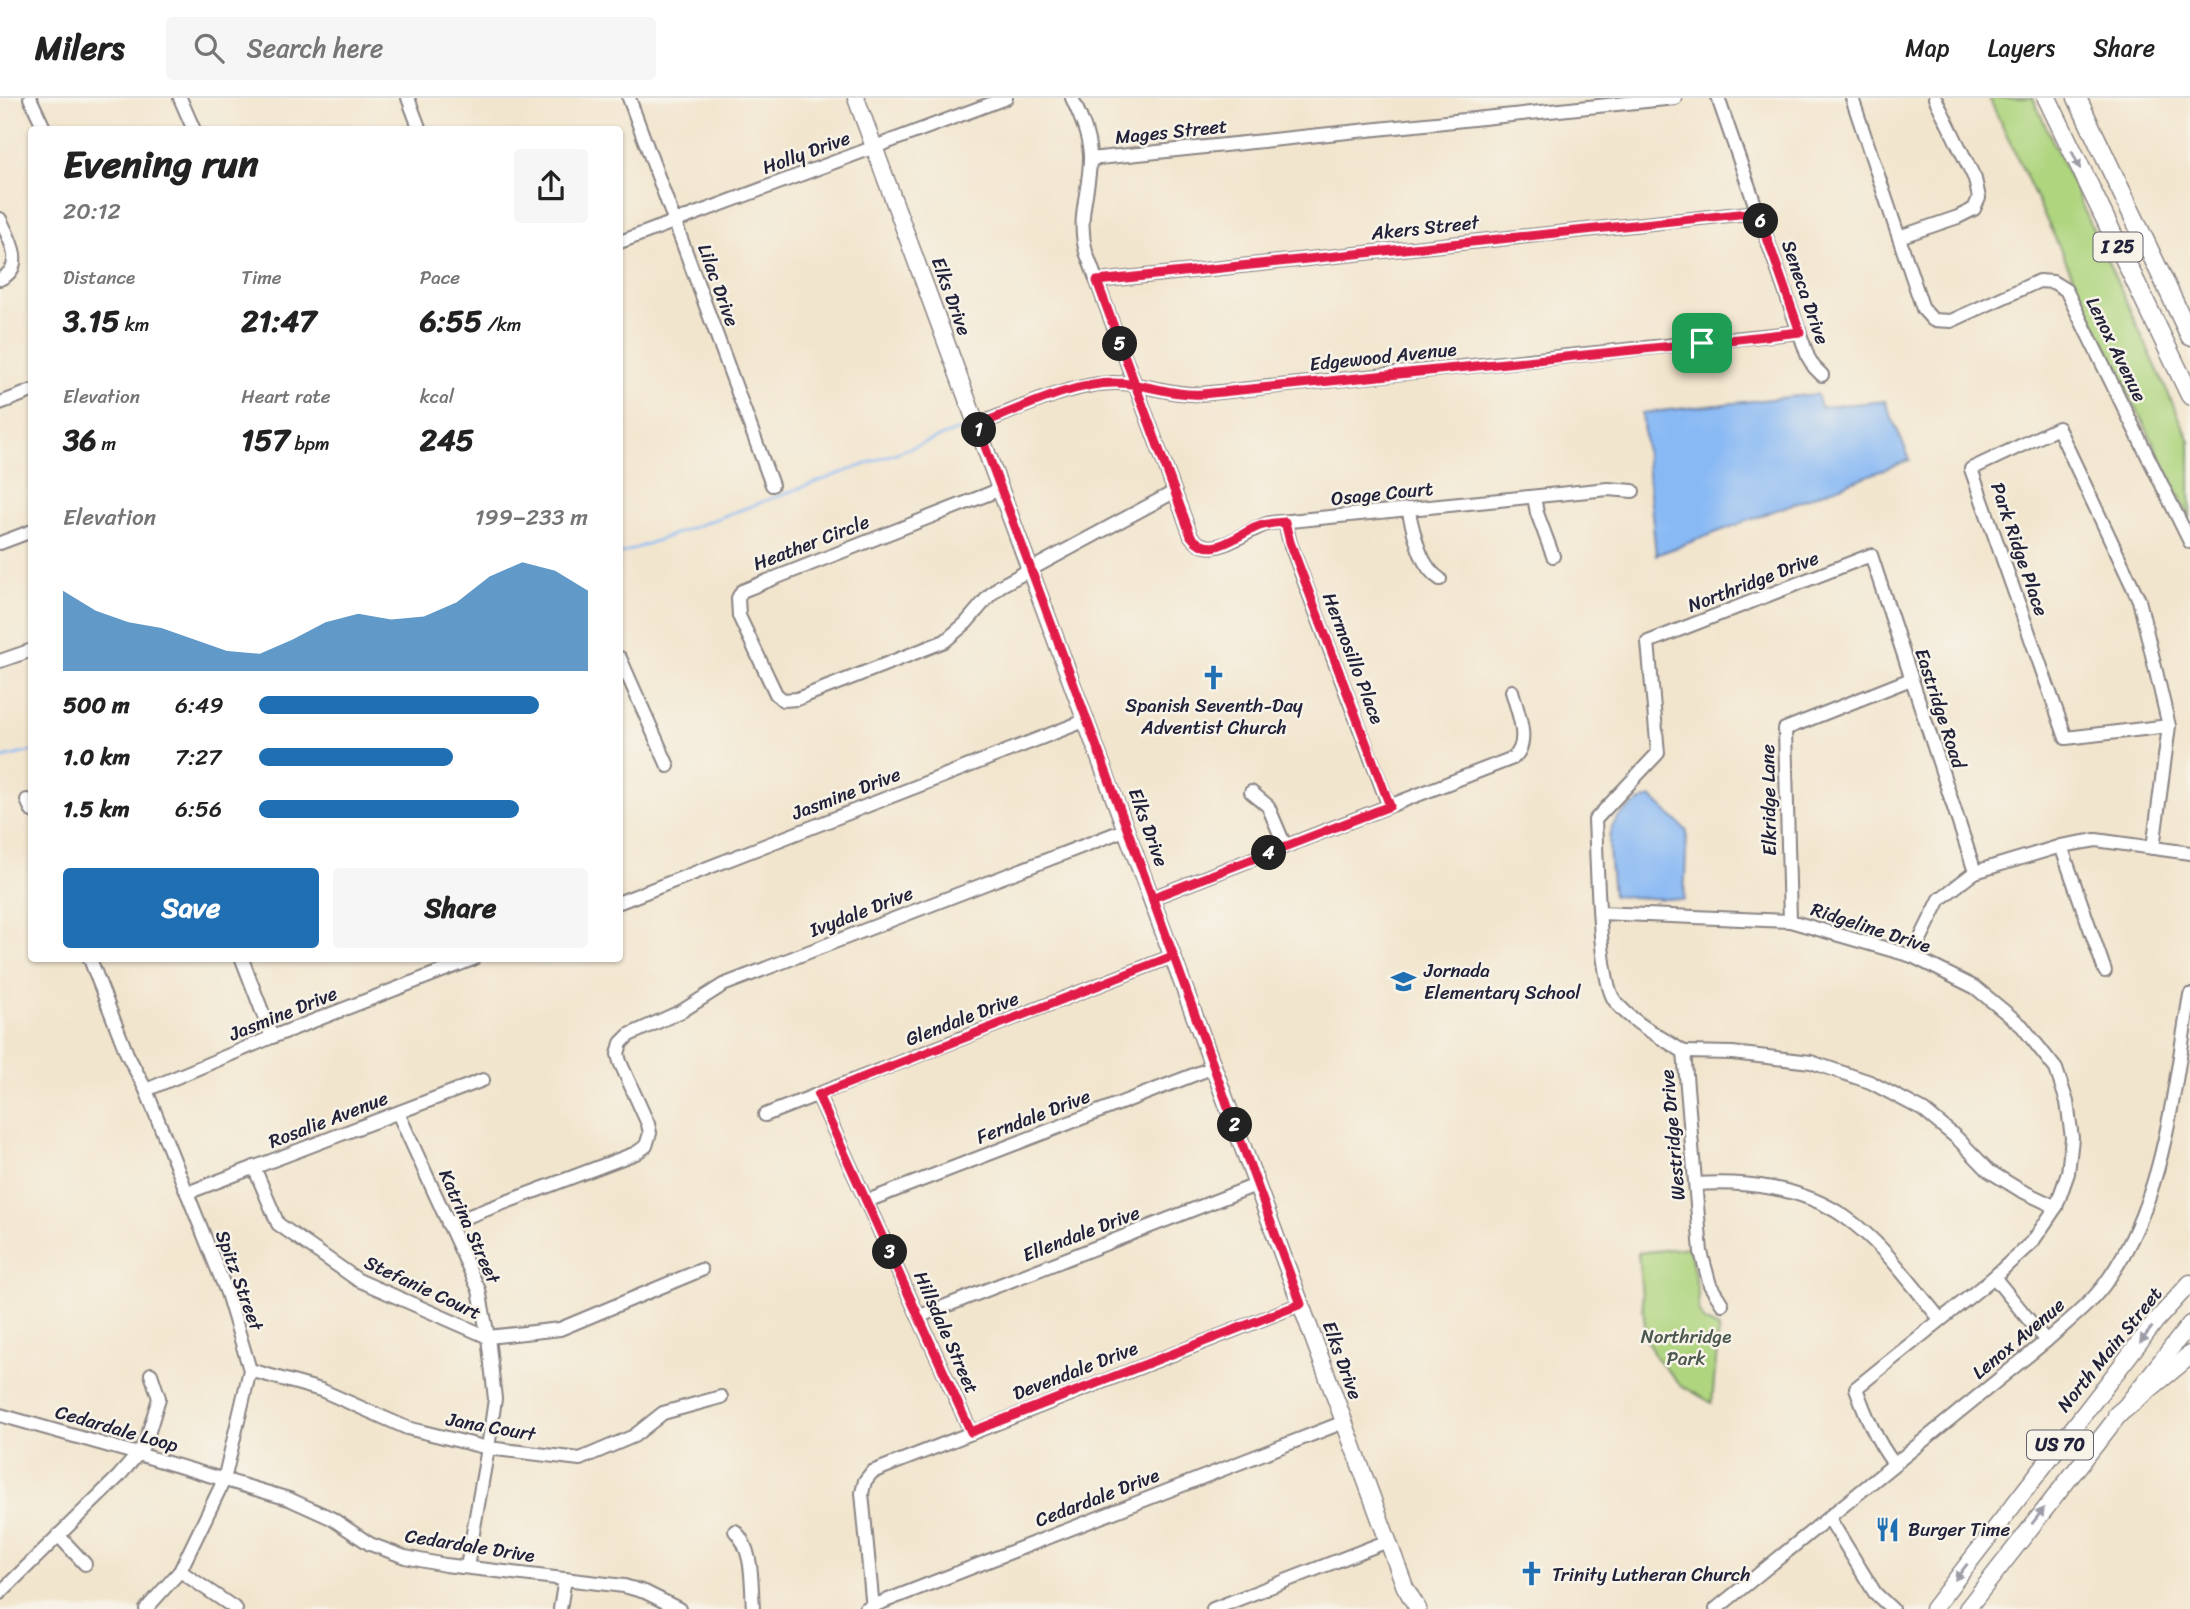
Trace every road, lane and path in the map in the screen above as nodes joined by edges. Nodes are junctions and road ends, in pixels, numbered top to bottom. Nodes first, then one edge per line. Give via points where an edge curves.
1 (30, 98) edge
2 (180, 98) edge
3 (408, 98) edge
4 (629, 98) edge
5 (856, 98) edge
6 (1006, 98) edge
7 (1073, 98) edge
8 (1675, 98) edge
9 (1718, 98) edge
10 (1852, 98) edge
11 (1935, 98) edge
12 (2047, 98) edge
13 (2077, 98) edge
14 (43, 126) edge
15 (192, 126) edge
16 (418, 126) edge
17 (875, 148) junction
18 (1090, 159) junction
19 (1758, 212) junction
20 (0, 219) edge
21 (675, 222) junction
22 (2137, 225) junction
23 (1899, 237) junction
24 (623, 241) edge
25 (0, 279) edge
26 (1097, 281) junction
27 (2190, 311) edge
28 (1800, 332) junction
29 (2190, 336) edge
30 (1822, 375) dead end
31 (1135, 384) junction
32 (28, 392) edge
33 (2190, 395) edge
34 (0, 403) edge
35 (977, 425) junction
36 (772, 485) dead end
37 (1001, 489) junction
38 (1633, 491) dead end
39 (1174, 492) junction
40 (1534, 497) junction
41 (1408, 509) junction
42 (1285, 522) junction
43 (28, 532) edge
44 (2190, 542) edge
45 (0, 543) edge
46 (1871, 555) joint
47 (1553, 556) dead end
48 (1031, 570) junction
49 (1440, 579) dead end
50 (1648, 642) joint
51 (28, 652) edge
52 (0, 662) edge
53 (623, 665) edge
54 (1911, 679) junction
55 (1512, 691) dead end
56 (1087, 720) junction
57 (2169, 726) junction
58 (668, 766) dead end
59 (1251, 792) dead end
60 (1390, 806) junction
61 (1127, 829) junction
62 (1284, 846) junction
63 (2061, 846) junction
64 (2153, 848) junction
65 (2190, 853) edge
66 (1975, 872) junction
67 (1152, 898) junction
68 (623, 901) edge
69 (1600, 913) junction
70 (1790, 921) junction
71 (1173, 956) junction
72 (1912, 956) junction
73 (91, 962) edge
74 (243, 962) edge
75 (465, 962) edge
76 (2105, 971) dead end
77 (2190, 995) edge
78 (272, 1037) junction
79 (1684, 1052) junction
80 (1213, 1066) junction
81 (483, 1080) dead end
82 (146, 1090) junction
83 (818, 1095) junction
84 (398, 1113) junction
85 (765, 1115) dead end
86 (254, 1167) junction
87 (1696, 1184) junction
88 (1256, 1185) junction
89 (187, 1193) junction
90 (867, 1201) junction
91 (2056, 1207) junction
92 (448, 1224) junction
93 (701, 1270) dead end
94 (1994, 1277) junction
95 (2190, 1283) edge
96 (1301, 1304) junction
97 (1722, 1304) dead end
98 (920, 1316) junction
99 (1940, 1319) junction
100 (2190, 1324) edge
101 (488, 1337) junction
102 (2046, 1341) junction
103 (2190, 1355) edge
104 (250, 1370) junction
105 (151, 1374) dead end
106 (721, 1397) dead end
107 (0, 1415) edge
108 (2117, 1415) junction
109 (1344, 1422) junction
110 (971, 1432) junction
111 (488, 1448) junction
112 (138, 1454) junction
113 (1894, 1464) junction
114 (223, 1480) junction
115 (1829, 1518) junction
116 (735, 1531) dead end
117 (58, 1535) junction
118 (1388, 1541) junction
119 (85, 1564) dead end
120 (467, 1567) junction
121 (180, 1571) junction
122 (565, 1578) junction
123 (0, 1593) edge
124 (870, 1608) edge
125 (146, 1609) edge
126 (236, 1609) edge
127 (560, 1609) edge
128 (679, 1609) edge
129 (753, 1609) edge
130 (1213, 1609) edge
131 (1418, 1609) edge
132 (1716, 1609) edge
133 (1892, 1609) edge
134 (1933, 1609) edge
135 (1966, 1609) edge

1 - 14 street
2 - 15 street
3 - 16 street
4 - 21 street, Lilac Drive
5 - 17 main road, Elks Drive
6 - 17 street, Holly Drive
7 - 18 street
8 - 18 street, Mages Street
9 - 19 street, Seneca Drive
10 - 23 street, Lenox Avenue
11 - 23 street via 1975,179 1979,198 1973,209 1958,217
12 -> 33 highway, I 25
13 - 22 highway, I 25
17 - 21 street, Holly Drive
17 - 35 main road, Elks Drive
18 - 26 street via 1082,234
19 - 26 street, Akers Street
19 - 28 street, Seneca Drive
20 - 25 street via 13,248 14,265
21 - 24 street, Holly Drive
21 - 36 street, Lilac Drive
22 - 27 highway
22 - 29 highway, I 25
23 - 44 street, Lenox Avenue via 1923,309 1933,320 1951,321 2039,281 2066,290
26 - 31 street
28 - 30 street, Seneca Drive via 1811,362
28 - 31 street, Edgewood Avenue via 1202,394
31 - 35 street, Edgewood Avenue via 1083,387
31 - 39 street
32 - 34 street
35 - 37 main road, Elks Drive
37 - 48 main road, Elks Drive
37 - 48 street, Heather Circle via 746,588 738,598 739,616 776,694 792,700 945,641 995,590
38 - 40 street, Osage Court via 1608,489
39 - 42 street, Osage Court via 1191,536 1203,546 1221,546 1257,527
39 - 48 street, Heather Circle
40 - 41 street, Osage Court
40 - 47 street
41 - 42 street, Osage Court
41 - 49 street via 1427,566
42 - 60 street, Hermosillo Place
43 - 45 street
46 - 50 street, Northridge Drive
46 - 54 street, Eastridge Road
48 - 56 main road, Elks Drive
50 - 69 street, Westridge Drive via 1658,753 1595,820
51 - 52 street
53 - 58 street
54 - 66 street, Eastridge Road
54 - 70 street, Elkridge Lane via 1785,729
55 - 60 street via 1522,736 1517,755
56 - 61 main road, Elks Drive
56 - 68 street, Jasmine Drive
57 - 57 street, Park Ridge Place via 2139,600 2059,428 1971,469 2066,738
57 - 64 street, Park Ridge Place
59 - 62 street via 1268,806
60 - 62 street
61 - 67 main road, Elks Drive
61 - 92 street, Ivydale Drive via 723,985 629,1035 615,1045 654,1143
62 - 67 street
63 - 64 street via 2096,840
63 - 66 street
63 - 76 street
64 - 65 street
66 - 72 street via 1940,899
67 - 71 main road, Elks Drive
69 - 70 street, Ridgeline Drive
69 - 79 street, Westridge Drive via 1612,999
70 - 72 street, Ridgeline Drive
71 - 80 main road, Elks Drive
71 - 83 street, Glendale Drive
72 - 91 street, Ridgeline Drive via 1976,988 2022,1026 2056,1069 2067,1102 2071,1138 2068,1173
73 - 82 street, Spitz Street
74 - 78 street
75 - 78 street, Jasmine Drive
77 - 102 street, Lenox Avenue via 2169,1124 2145,1205 2107,1281
78 - 82 street, Jasmine Drive
79 - 87 street, Westridge Drive
79 - 91 street via 1811,1062 1870,1082 1923,1110 1989,1171
80 - 88 main road, Elks Drive
80 - 90 street, Ferndale Drive
81 - 84 street, Rosalie Avenue
82 - 89 street, Spitz Street
83 - 85 street, Glendale Drive
83 - 90 street, Hillsdale Street
84 - 86 street, Rosalie Avenue
84 - 92 street, Katrina Street
86 - 89 street, Rosalie Avenue
86 - 101 street, Stefanie Court via 278,1224 358,1280
87 - 97 street, Westridge Drive via 1701,1251 1710,1285
87 - 99 street via 1765,1186 1830,1208 1886,1255
88 - 96 main road, Elks Drive
88 - 98 street, Ellendale Drive
89 - 104 street, Spitz Street via 227,1293
90 - 98 street, Hillsdale Street
91 - 94 street, Ridgeline Drive via 2033,1241
92 - 101 street, Katrina Street via 479,1290
93 - 101 street, Stefanie Court via 561,1329
94 - 99 street, Ridgeline Drive
94 - 102 street
95 -> 134 main road, North Main Street / US 70
96 - 109 main road, Elks Drive
96 - 110 street, Devendale Drive
98 - 110 street, Hillsdale Street
99 - 113 street, Ridgeline Drive via 1856,1388 1871,1429
100 - 108 main road, US 70
101 - 111 street, Katrina Street via 495,1398
102 - 113 street, Lenox Avenue
103 - 108 highway
104 - 111 street, Jana Court via 321,1390 407,1428
104 - 114 street
105 - 112 street via 159,1398
106 - 111 street, Jana Court via 663,1413 634,1436 580,1459
107 - 112 street, Cedardale Loop
135 -> 108 main road, US 70
109 - 118 main road, Elks Drive
109 - 124 street, Cedardale Drive
110 - 124 street, Devendale Drive via 878,1468 866,1477 862,1493
111 - 120 street, Katrina Street
112 - 114 street, Cedardale Loop
112 - 117 street
113 - 115 street, Lenox Avenue
114 - 120 street, Cedardale Drive via 311,1508 392,1553
114 - 121 street
115 - 132 street, Lenox Avenue
115 - 133 street via 1875,1593
116 - 129 street via 747,1550
117 - 119 street
117 - 123 street
118 - 130 street
118 - 131 main road, Elks Drive
120 - 122 street, Cedardale Drive
121 - 125 street
121 - 126 street
122 - 127 street
122 - 128 street, Cedardale Drive via 634,1589

